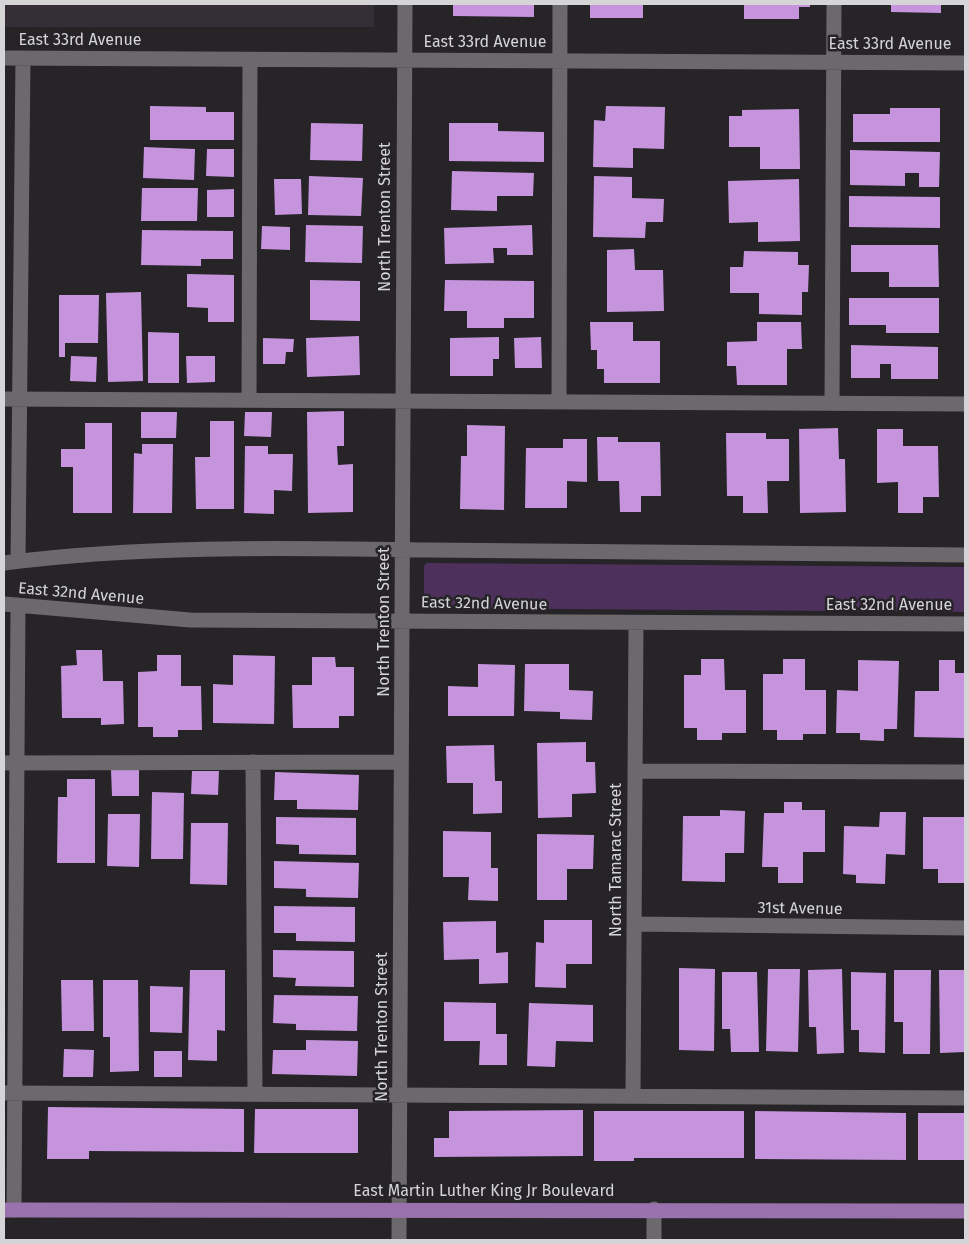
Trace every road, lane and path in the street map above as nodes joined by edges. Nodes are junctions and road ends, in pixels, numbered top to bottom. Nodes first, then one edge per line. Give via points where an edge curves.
1 (405, 4) edge
2 (560, 4) edge
3 (834, 4) edge
4 (4, 58) edge
5 (23, 58) junction
6 (250, 60) junction
7 (405, 60) junction
8 (560, 61) junction
9 (834, 62) junction
10 (965, 63) edge
11 (4, 399) edge
12 (19, 399) junction
13 (248, 400) junction
14 (403, 401) junction
15 (560, 402) junction
16 (832, 403) junction
17 (965, 404) edge
18 (402, 549) junction
19 (965, 555) edge
20 (11, 562) edge
21 (11, 605) edge
22 (402, 621) junction
23 (636, 624) junction
24 (965, 624) edge
25 (10, 762) edge
26 (254, 762) junction
27 (402, 762) junction
28 (635, 770) junction
29 (965, 772) edge
30 (634, 924) junction
31 (965, 928) edge
32 (9, 1093) edge
33 (255, 1094) junction
34 (400, 1095) junction
35 (633, 1096) junction
36 (965, 1098) edge
37 (654, 1209) junction
38 (9, 1210) edge
39 (399, 1211) junction
40 (965, 1211) edge
41 (399, 1240) edge
42 (654, 1240) edge

1 - 7 street, North Trenton Street
2 - 8 street
3 - 9 street
4 - 5 street, East 33rd Avenue
5 - 6 street, East 33rd Avenue
5 - 12 street
6 - 7 street, East 33rd Avenue
6 - 13 street
7 - 8 street, East 33rd Avenue
7 - 14 street, North Trenton Street
8 - 9 street, East 33rd Avenue
8 - 15 street
9 - 10 street, East 33rd Avenue
9 - 16 street
11 - 12 street
12 - 13 street
12 - 20 street
13 - 14 street
14 - 15 street
14 - 18 street, North Trenton Street
15 - 16 street
16 - 17 street
18 - 19 street, East 32nd Avenue
18 - 20 street, East 32nd Avenue via 173,550
18 - 22 street, North Trenton Street
21 - 22 street, East 32nd Avenue via 190,620
21 - 25 street
22 - 23 street, East 32nd Avenue
22 - 27 street, North Trenton Street
23 - 24 street, East 32nd Avenue
23 - 28 street, North Tamarac Street
25 - 26 street
25 - 32 street
26 - 27 street
26 - 33 street
27 - 34 street, North Trenton Street
28 - 29 street
28 - 30 street, North Tamarac Street
30 - 31 street, 31st Avenue
30 - 35 street, North Tamarac Street
32 - 33 street
32 - 38 street
33 - 34 street
34 - 35 street
34 - 39 street, North Trenton Street
35 - 36 street
37 - 39 main road, East Martin Luther King Jr Boulevard
37 - 40 main road, East Martin Luther King Jr Boulevard
37 - 42 street
38 - 39 main road, East Martin Luther King Jr Boulevard
39 - 41 street, North Trenton Street

